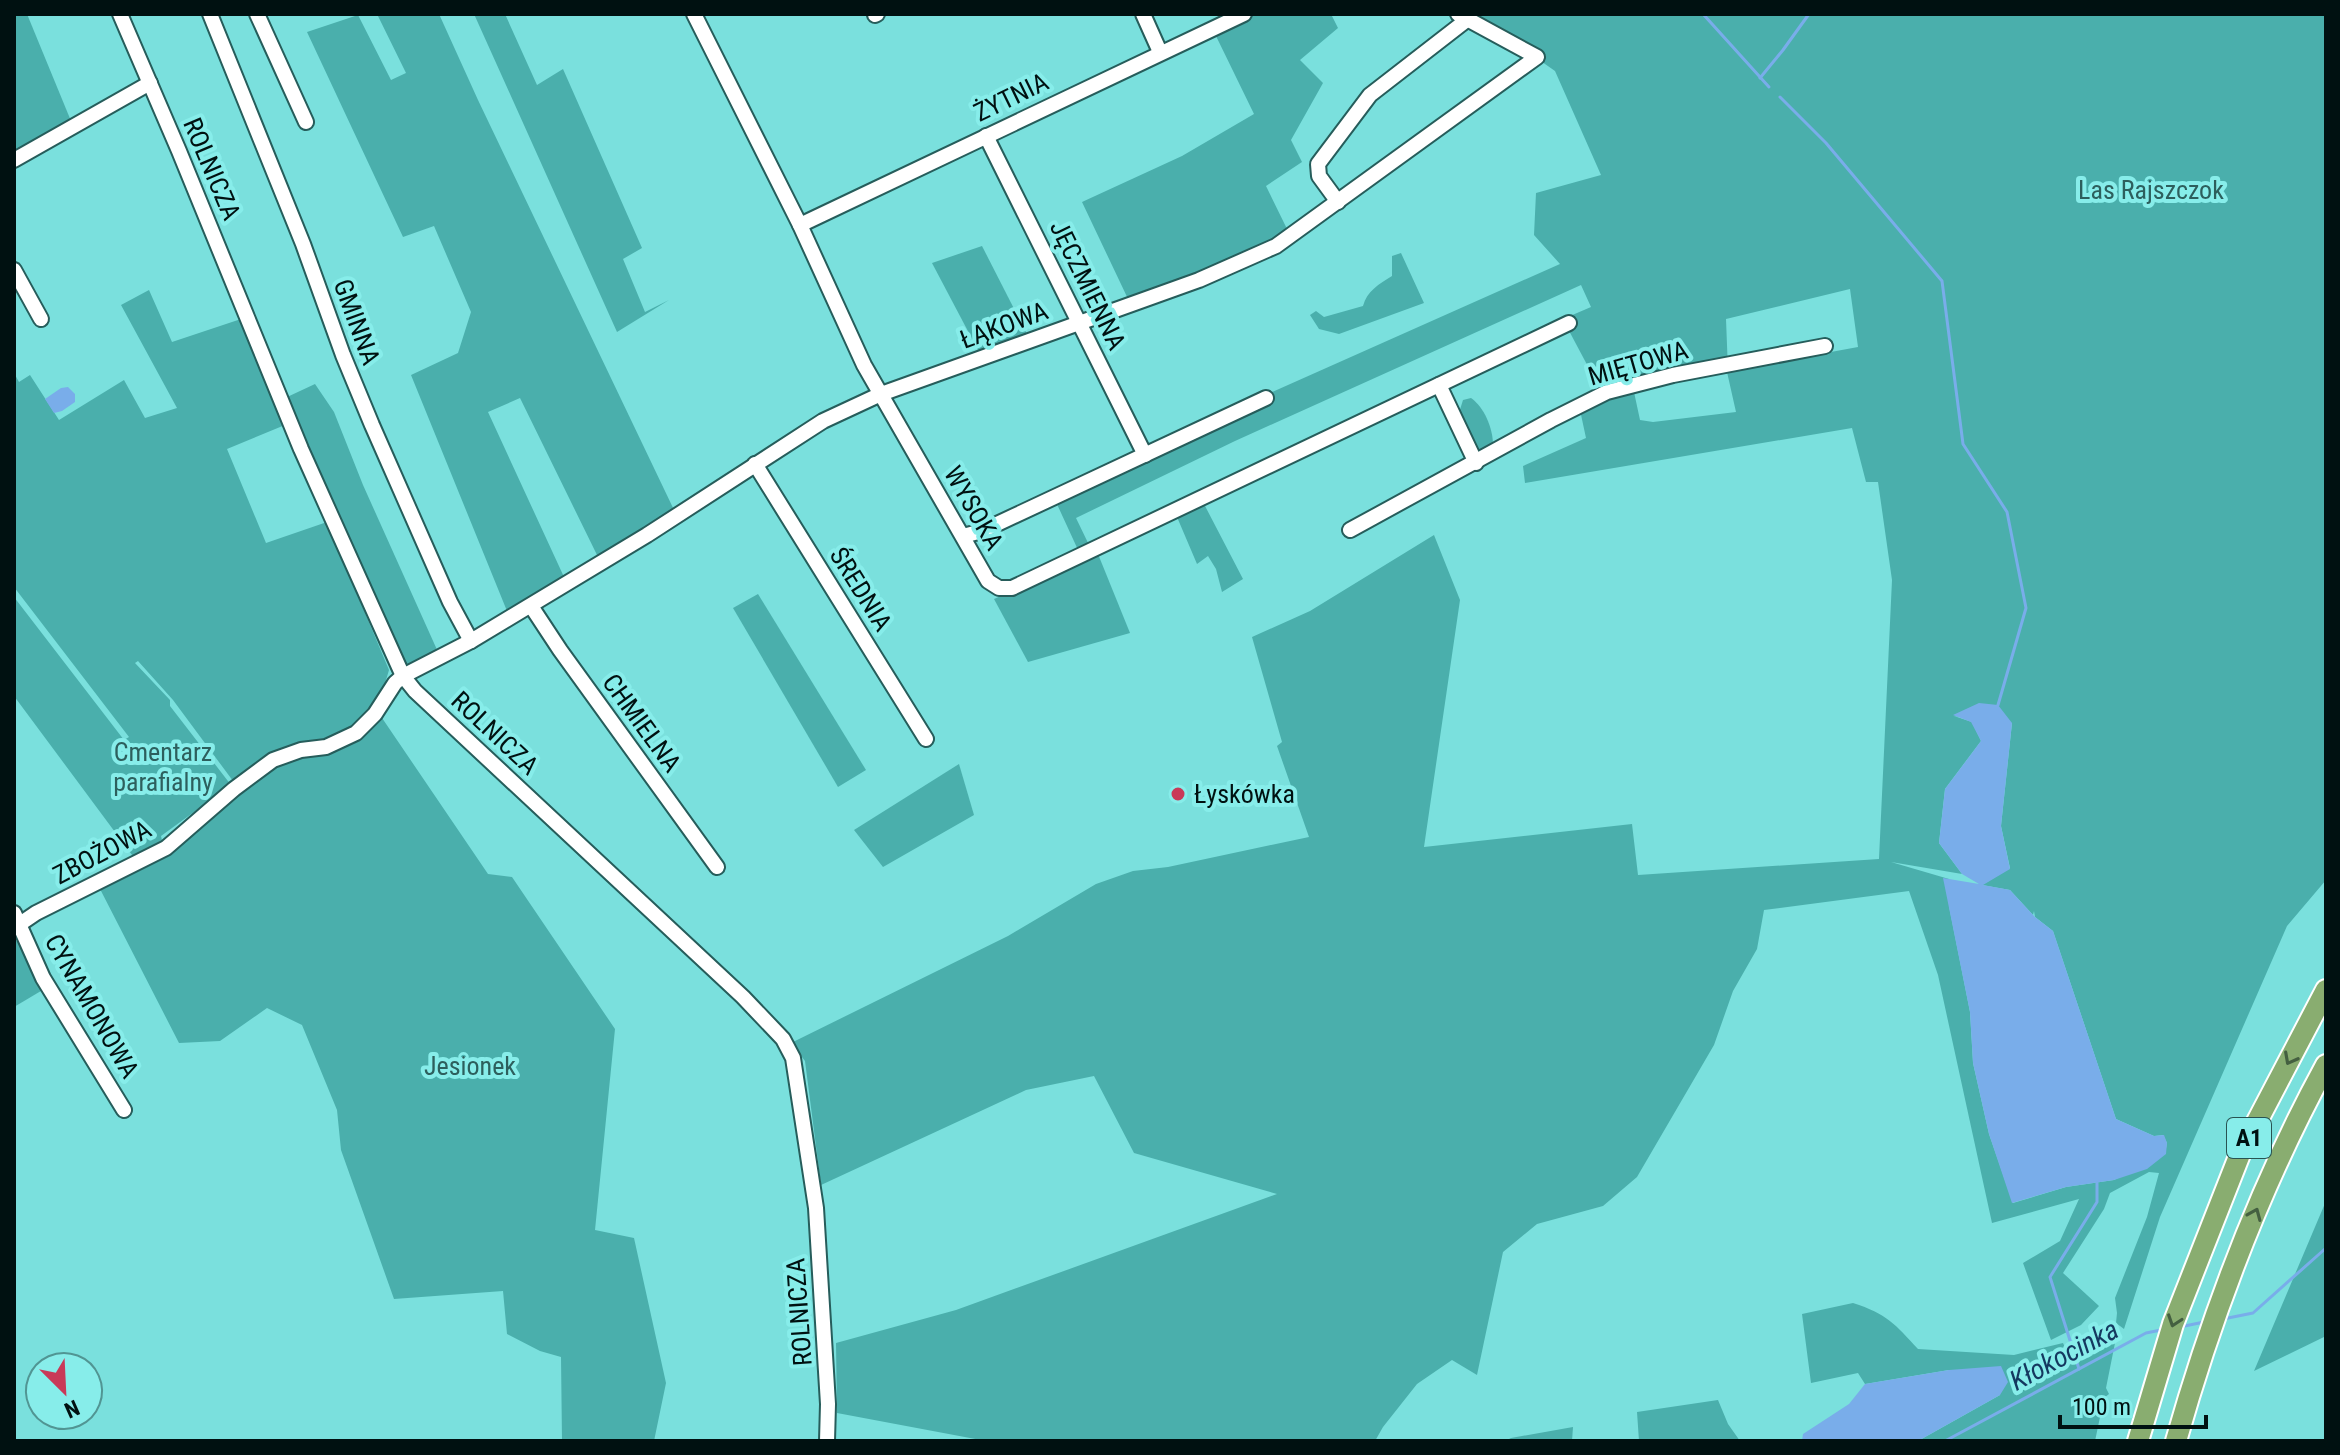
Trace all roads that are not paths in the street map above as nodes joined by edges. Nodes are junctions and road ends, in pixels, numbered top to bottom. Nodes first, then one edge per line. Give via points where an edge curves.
1 (120, 14) edge
2 (210, 14) edge
3 (257, 14) edge
4 (694, 14) edge
5 (1143, 14) edge
6 (1244, 14) edge
7 (1463, 17) edge
8 (1160, 52) junction
9 (150, 83) junction
10 (306, 122) dead end
11 (986, 136) junction
12 (14, 160) edge
13 (1338, 202) junction
14 (800, 225) junction
15 (14, 270) edge
16 (41, 319) dead end
17 (1081, 323) junction
18 (1569, 323) dead end
19 (1825, 346) dead end
20 (1439, 385) junction
21 (881, 394) junction
22 (1266, 398) dead end
23 (1145, 455) junction
24 (1476, 463) junction
25 (755, 464) junction
26 (1350, 530) dead end
27 (963, 536) junction
28 (531, 606) junction
29 (471, 641) junction
30 (403, 676) junction
31 (926, 739) dead end
32 (717, 867) dead end
33 (16, 922) edge
34 (2326, 990) edge
35 (2326, 1065) edge
36 (124, 1110) dead end
37 (827, 1441) edge
38 (2138, 1441) edge
39 (2176, 1441) edge

1 - 9 street, ROLNICZA
2 - 29 street, GMINNA via 372,425
3 - 10 street
4 - 14 street, WYSOKA
5 - 8 street
6 - 8 street, ŻYTNIA
7 - 13 street via 1370,95 1318,164 1319,176
7 - 13 street, ŁĄKOWA via 1537,57
8 - 11 street, ŻYTNIA
9 - 12 street
9 - 30 street, ROLNICZA via 301,449
11 - 14 street, ŻYTNIA
11 - 17 street, JĘCZMIENNA
13 - 17 street, ŁĄKOWA via 1276,246 1240,264
14 - 21 street, WYSOKA
15 - 16 street
17 - 21 street, ŁĄKOWA
17 - 23 street, JĘCZMIENNA
18 - 20 street, WYSOKA
19 - 24 street, MIĘTOWA via 1607,392
20 - 24 street
20 - 27 street, WYSOKA via 1012,588 988,581
21 - 25 street, ŁĄKOWA via 823,421
21 - 27 street, WYSOKA
22 - 23 street
23 - 27 street
24 - 26 street, MIĘTOWA
25 - 28 street, ŁĄKOWA
25 - 31 street, ŚREDNIA
28 - 29 street, ŁĄKOWA
28 - 32 street, CHMIELNA
29 - 30 street, ŁĄKOWA
30 - 33 street, ZBOŻOWA via 356,733 326,747 273,760 166,848
30 - 37 street, ROLNICZA via 788,1045 816,1208
33 - 36 street, CYNAMONOWA via 43,978
34 -> 38 highway, A1 via 2240,1154 2185,1292
39 -> 35 highway, A1 via 2226,1286 2264,1191

